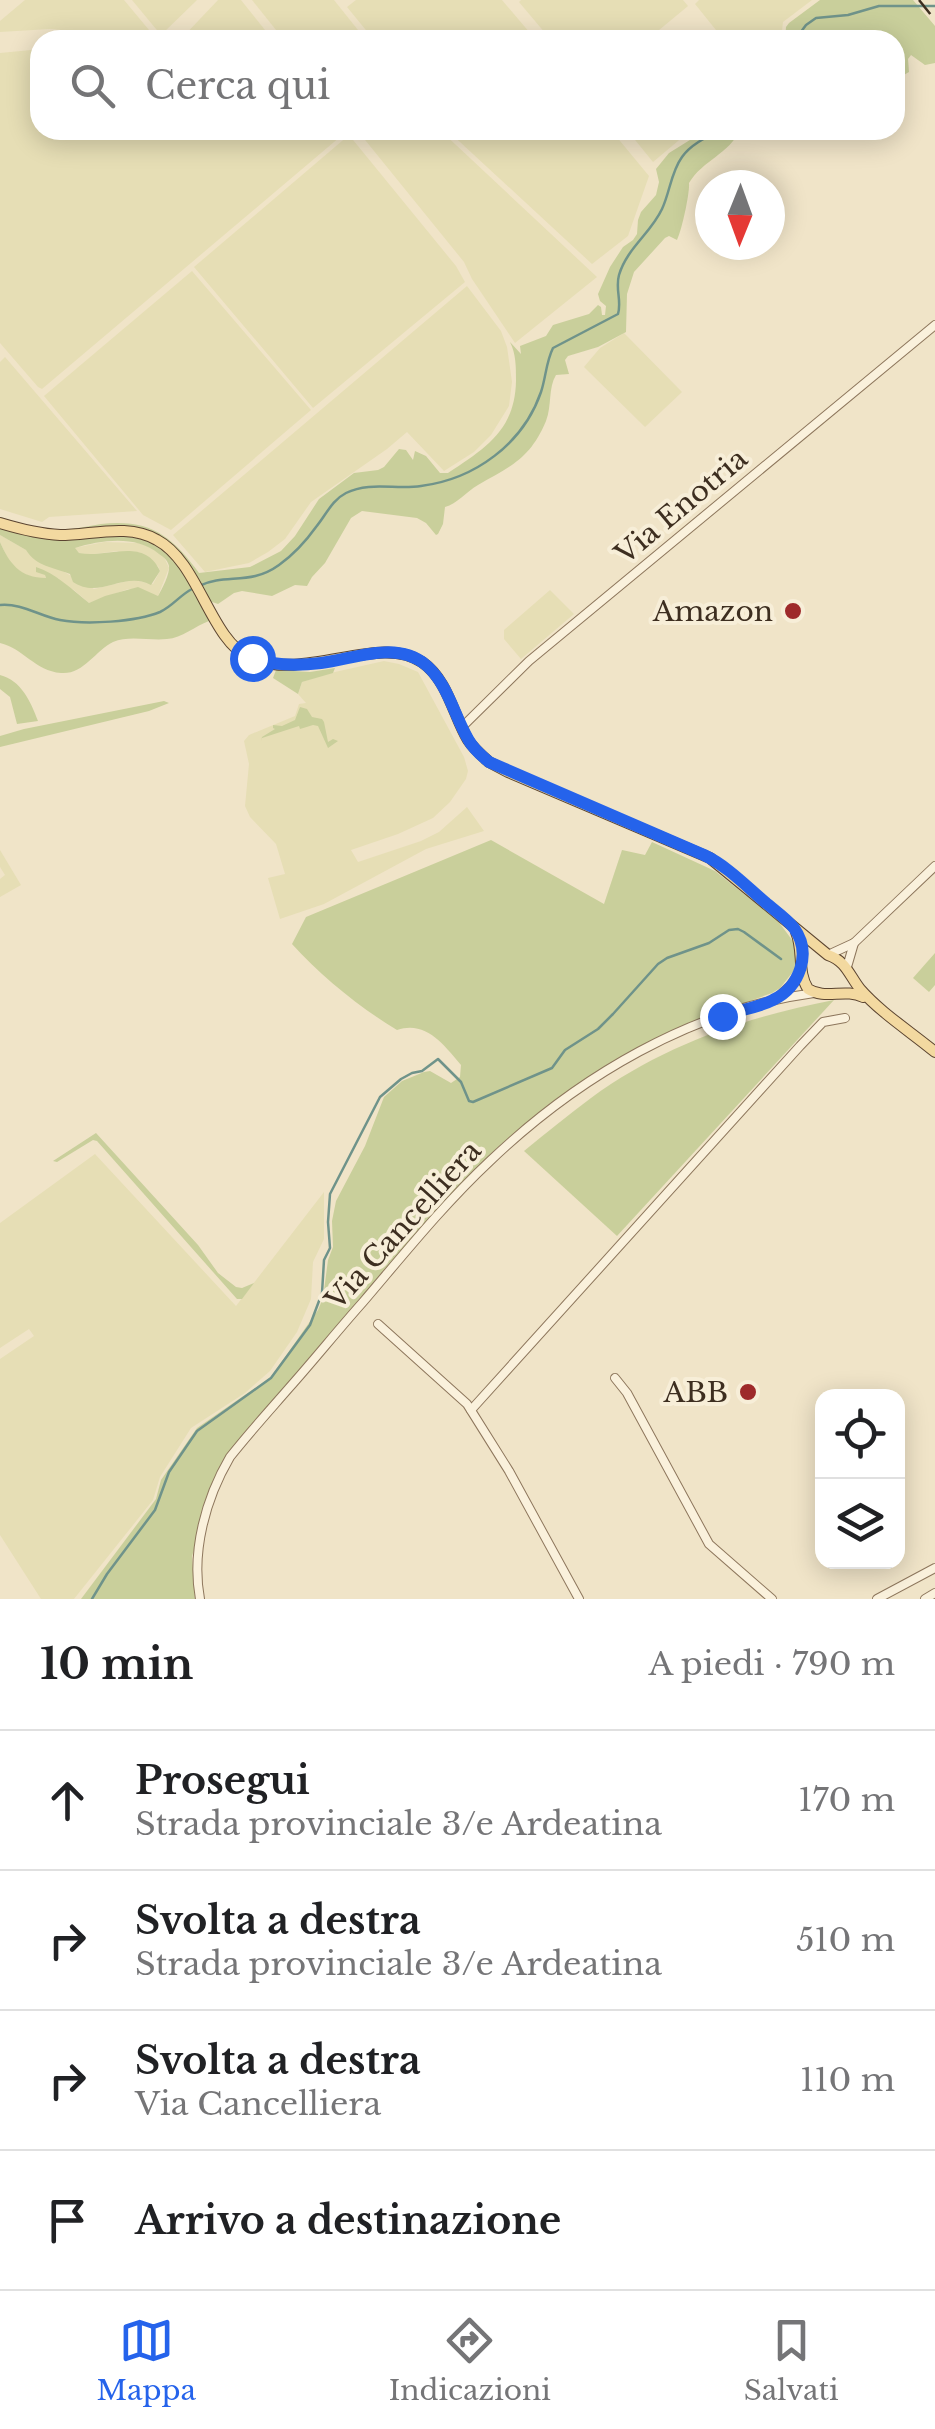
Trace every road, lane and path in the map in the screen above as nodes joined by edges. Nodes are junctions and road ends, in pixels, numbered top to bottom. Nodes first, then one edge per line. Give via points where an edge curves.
1 (935, 325) edge
2 (0, 524) edge
3 (462, 727) junction
4 (935, 866) edge
5 (792, 926) junction
6 (854, 942) junction
7 (828, 954) junction
8 (847, 967) junction
9 (802, 970) junction
10 (839, 992) junction
11 (814, 994) junction
12 (774, 1000) junction
13 (873, 1002) junction
14 (845, 1018) dead end
15 (935, 1052) edge
16 (378, 1324) dead end
17 (615, 1378) dead end
18 (470, 1410) junction
19 (935, 1568) edge
20 (935, 1593) edge
21 (200, 1599) edge
22 (579, 1599) edge
23 (772, 1599) edge
24 (876, 1599) edge
25 (925, 1599) edge

1 - 3 street, Via Enotria via 529,660
2 - 3 main road via 47,534 144,534 169,548 243,654 282,665 386,652 416,659 439,680
3 - 5 main road via 494,766 710,858
4 - 6 street
5 - 7 main road
5 - 9 main road via 802,947
6 - 7 street
6 - 8 street
7 - 8 main road
7 - 9 main road via 810,958
8 - 10 main road via 849,980
8 - 13 main road
9 - 11 main road
9 - 12 street, Via Cancelliera
10 - 11 main road
10 - 13 main road
11 - 12 street, Via Cancelliera
12 - 21 street, Via Cancelliera via 683,1030 585,1085 527,1127 444,1207 230,1457 203,1526
13 - 15 main road
14 - 18 street via 823,1022 800,1046
16 - 18 street
17 - 23 street via 709,1544
18 - 22 street
19 - 24 street
20 - 25 street

